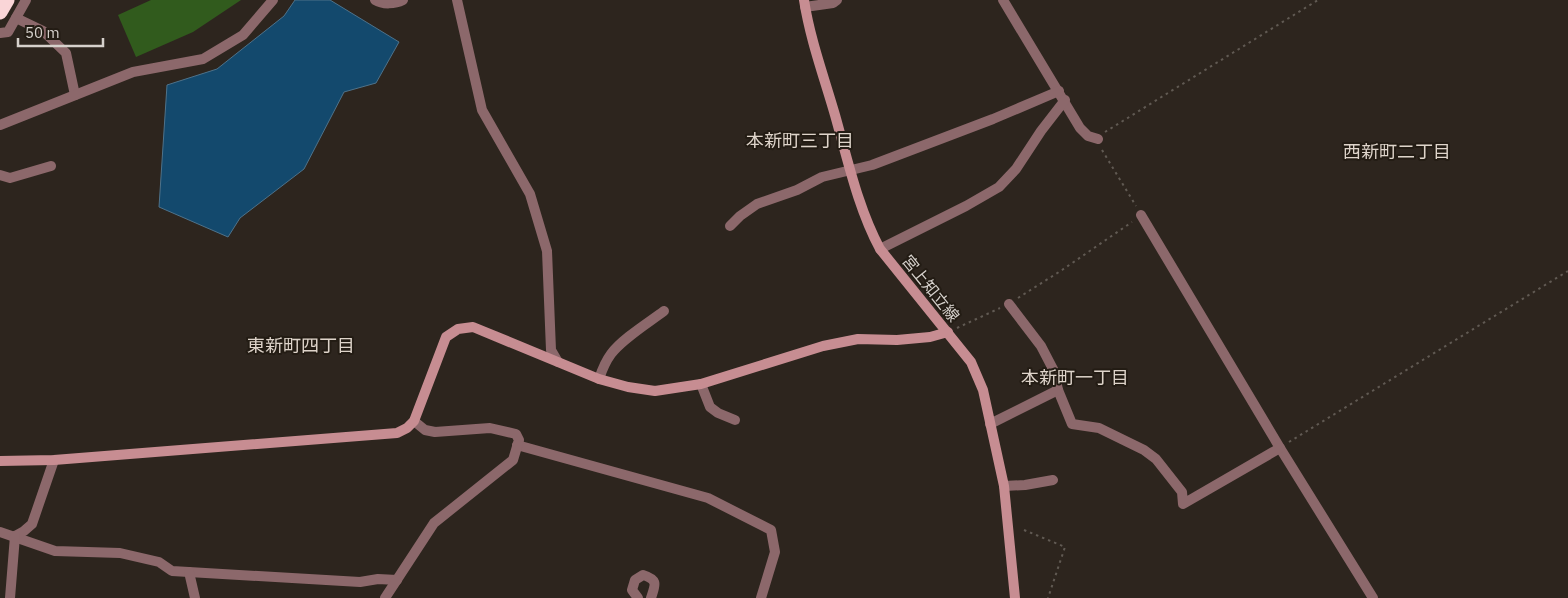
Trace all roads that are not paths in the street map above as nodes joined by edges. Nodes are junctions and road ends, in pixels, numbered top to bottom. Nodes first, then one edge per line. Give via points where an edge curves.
1 (6, 0) edge
2 (26, 0) edge
3 (273, 0) edge
4 (375, 0) edge
5 (403, 0) edge
6 (457, 0) edge
7 (837, 0) edge
8 (1003, 0) edge
9 (804, 4) edge
10 (0, 12) edge
11 (16, 18) junction
12 (0, 33) edge
13 (75, 95) junction
14 (1062, 96) junction
15 (0, 125) edge
16 (1098, 139) road end
17 (51, 166) dead end
18 (851, 171) junction
19 (0, 175) edge
20 (1142, 215) road end
21 (730, 226) dead end
22 (880, 250) junction
23 (1009, 304) road end
24 (664, 311) dead end
25 (948, 332) junction
26 (558, 362) junction
27 (599, 379) junction
28 (701, 384) junction
29 (1058, 390) junction
30 (735, 420) dead end
31 (414, 421) junction
32 (990, 424) junction
33 (518, 445) junction
34 (1280, 448) junction
35 (54, 460) junction
36 (0, 461) edge
37 (1053, 480) dead end
38 (1004, 486) junction
39 (0, 532) edge
40 (15, 536) junction
41 (190, 572) junction
42 (397, 580) junction
43 (10, 598) edge
44 (195, 598) edge
45 (385, 598) edge
46 (638, 598) edge
47 (651, 598) edge
48 (761, 598) edge
49 (1015, 598) edge
50 (1373, 598) edge

1 - 10 highway
2 - 11 street
3 - 13 street via 243,35 203,58 133,72
4 - 5 street via 396,4
6 - 26 street via 482,110 530,194 547,251 551,350
7 - 9 street
8 - 14 street
9 - 18 street, 宮上知立線
11 - 12 street via 8,32
11 - 13 street via 44,31 66,54
13 - 15 street
14 - 16 street via 1080,128 1088,136
14 - 18 street
14 - 22 street via 1016,169 999,187
17 - 19 street via 10,178
18 - 21 street via 822,177 757,204
18 - 22 street, 宮上知立線
20 - 34 street
22 - 25 street, 宮上知立線
23 - 29 street via 1041,346 1054,371
24 - 27 street via 612,352
25 - 28 street via 912,339 858,339 823,346
25 - 32 street, 宮上知立線 via 974,368 983,390
26 - 27 street
26 - 31 street via 473,327 458,329 446,337
27 - 28 street via 655,391
28 - 30 street via 710,407
29 - 32 street
29 - 34 street via 1072,424 1099,428 1144,450 1156,459 1182,492 1183,504
31 - 33 street via 425,430 435,432 490,428 516,434
31 - 35 street via 396,433
32 - 38 street, 宮上知立線
33 - 42 street via 513,460 434,523
33 - 48 street via 708,498 771,530 775,552
34 - 50 street
35 - 36 street
35 - 40 street via 32,524
37 - 38 street
38 - 49 street, 宮上知立線
39 - 40 street
40 - 41 street via 55,551 120,553 159,562 172,571
40 - 43 street
41 - 42 street via 360,582
41 - 44 street
42 - 45 street
46 - 47 street via 632,590 635,580 643,575 654,581

